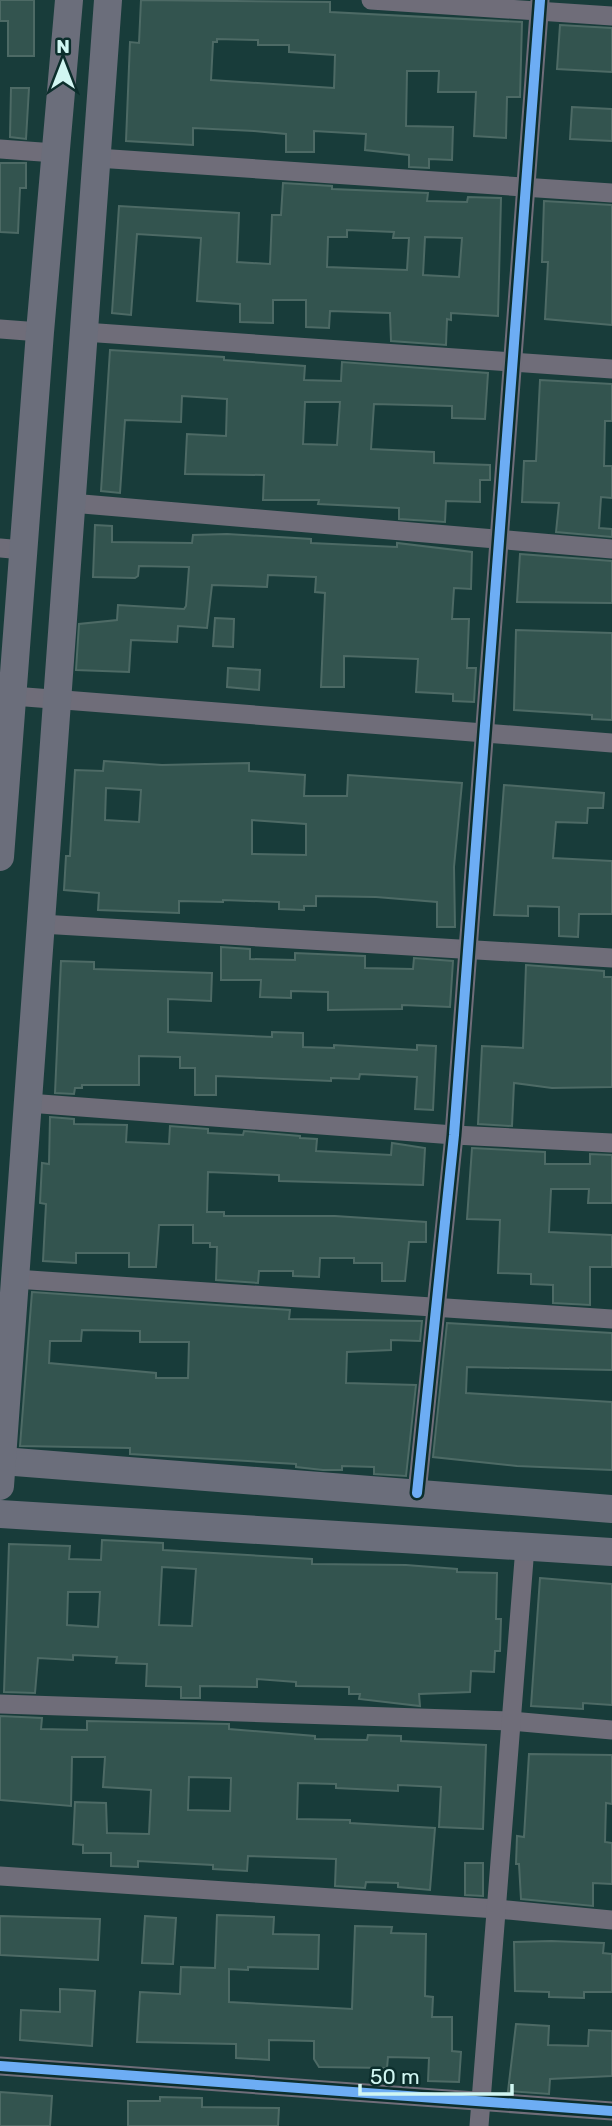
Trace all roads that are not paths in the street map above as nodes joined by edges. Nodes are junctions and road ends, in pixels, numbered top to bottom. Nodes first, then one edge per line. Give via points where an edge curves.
1 (69, 0) edge
2 (108, 0) edge
3 (371, 0) edge
4 (540, 6) edge
5 (612, 16) edge
6 (0, 149) edge
7 (55, 153) junction
8 (97, 158) junction
9 (525, 187) junction
10 (612, 193) edge
11 (0, 329) edge
12 (40, 332) junction
13 (84, 332) junction
14 (514, 364) junction
15 (612, 369) edge
16 (71, 503) junction
17 (499, 542) junction
18 (12, 549) edge
19 (612, 549) edge
20 (13, 696) junction
21 (57, 700) junction
22 (484, 735) junction
23 (4, 741) edge
24 (612, 743) edge
25 (0, 858) edge
26 (41, 924) junction
27 (468, 950) junction
28 (612, 958) edge
29 (28, 1103) junction
30 (454, 1135) junction
31 (612, 1143) edge
32 (15, 1279) junction
33 (435, 1308) junction
34 (612, 1319) edge
35 (1, 1473) edge
36 (417, 1493) junction
37 (612, 1509) edge
38 (0, 1514) edge
39 (525, 1547) junction
40 (612, 1552) edge
41 (0, 1704) edge
42 (512, 1721) junction
43 (612, 1730) edge
44 (0, 1877) edge
45 (497, 1909) junction
46 (612, 1920) edge
47 (0, 2066) edge
48 (481, 2102) junction
49 (612, 2111) edge
50 (479, 2126) edge

1 - 7 main road
2 - 8 main road
3 - 4 street
4 - 5 street
4 - 9 street
6 - 7 street
7 - 12 main road
8 - 9 street
8 - 13 main road
9 - 10 street
9 - 14 street
11 - 12 street
12 - 18 main road
13 - 14 street
13 - 16 main road
14 - 15 street
14 - 17 street
16 - 17 street
16 - 21 main road
17 - 19 street
17 - 22 street
18 - 20 main road
20 - 21 street
20 - 23 main road
21 - 22 street
21 - 26 main road
22 - 24 street
22 - 27 street
23 - 25 main road
26 - 27 street
26 - 29 main road
27 - 28 street
27 - 30 street
29 - 30 street
29 - 32 main road
30 - 31 street
30 - 33 street
32 - 33 street
32 - 35 main road
33 - 34 street
33 - 36 street
35 - 36 main road
36 - 37 main road
38 - 39 main road
39 - 40 main road
39 - 42 street
41 - 42 street
42 - 43 street
42 - 45 street
44 - 45 street
45 - 46 street
45 - 48 street
47 - 48 street
48 - 49 street
48 - 50 street

